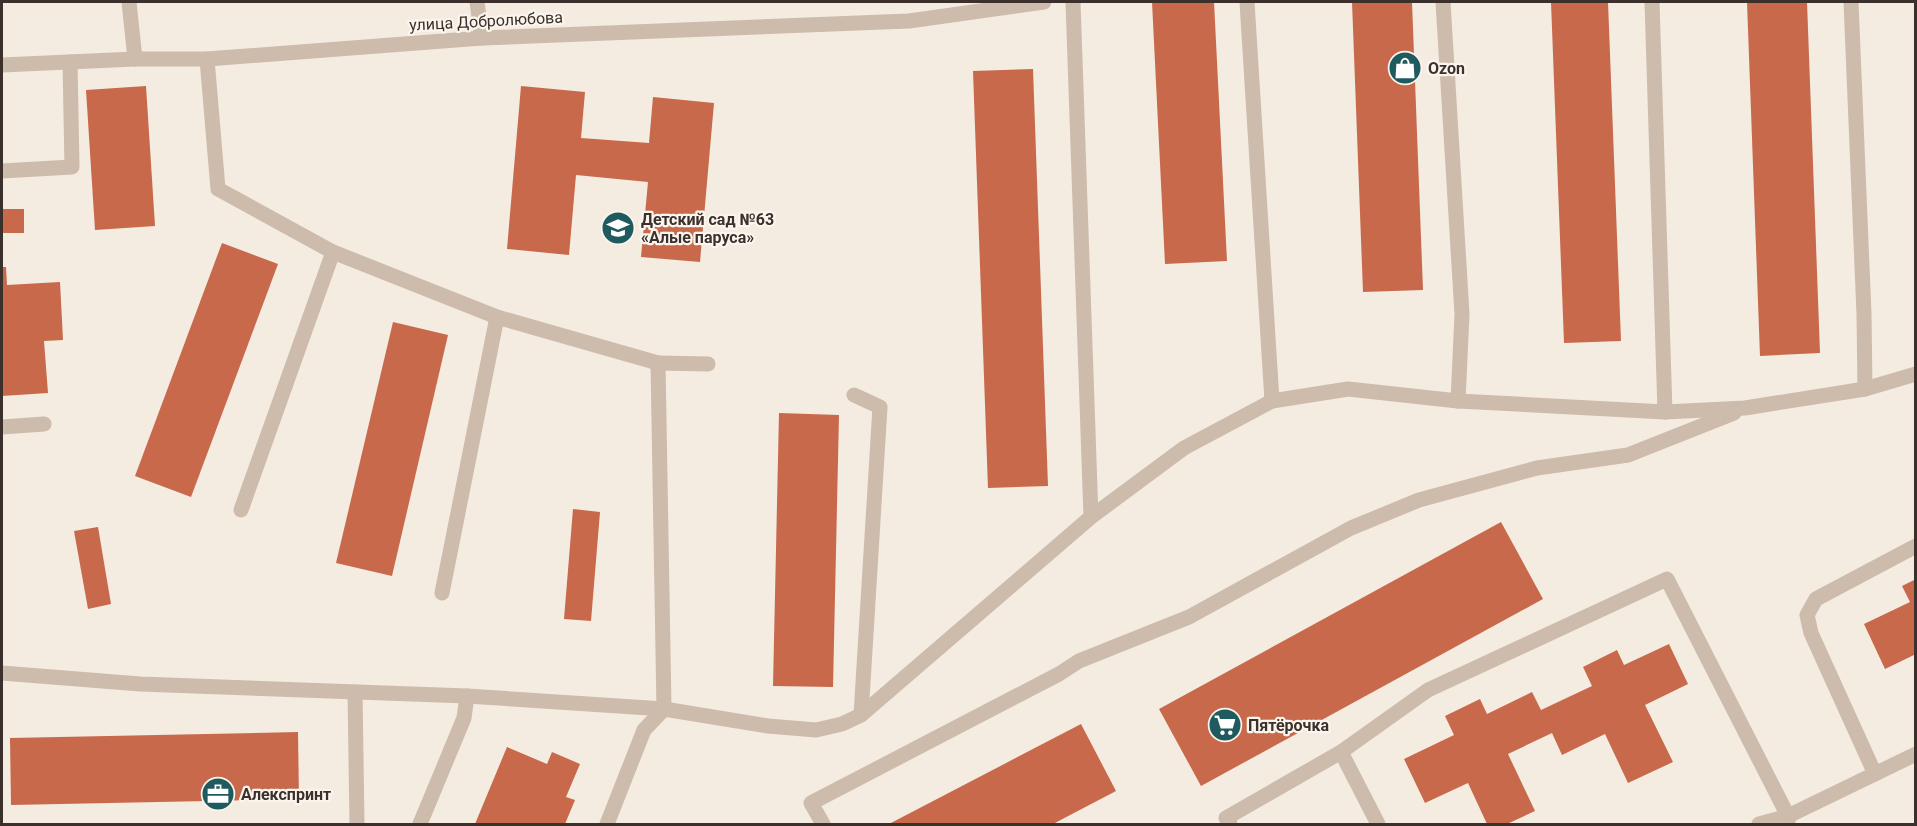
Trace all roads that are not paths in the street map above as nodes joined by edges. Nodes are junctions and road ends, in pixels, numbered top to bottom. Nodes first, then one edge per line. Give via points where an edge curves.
1 (129, 2) edge
2 (477, 2) edge
3 (1044, 2) edge
4 (1073, 2) edge
5 (1247, 2) edge
6 (1443, 2) edge
7 (1652, 2) edge
8 (1851, 2) edge
9 (482, 38) junction
10 (135, 59) junction
11 (207, 59) junction
12 (70, 62) junction
13 (2, 65) edge
14 (2, 171) edge
15 (333, 252) junction
16 (497, 317) junction
17 (658, 363) junction
18 (708, 364) dead end
19 (1916, 374) edge
20 (1865, 389) junction
21 (855, 395) dead end
22 (1272, 401) junction
23 (1458, 401) junction
24 (1746, 408) junction
25 (1665, 412) junction
26 (44, 424) dead end
27 (2, 428) edge
28 (241, 510) dead end
29 (1091, 517) junction
30 (1916, 546) edge
31 (442, 593) dead end
32 (2, 673) edge
33 (354, 692) junction
34 (467, 696) junction
35 (664, 709) junction
36 (861, 715) junction
37 (1341, 752) junction
38 (1916, 754) edge
39 (1875, 774) junction
40 (1788, 820) edge
41 (357, 825) edge
42 (420, 825) edge
43 (607, 825) edge
44 (823, 825) edge
45 (1230, 825) edge
46 (1378, 825) edge
47 (1759, 825) edge

1 - 10 street
2 - 9 street
3 - 9 street, улица Добролюбова via 909,21
4 - 29 street
5 - 22 street
6 - 23 street via 1462,314
7 - 25 street
8 - 20 street
9 - 11 street, улица Добролюбова
10 - 11 street, улица Добролюбова
10 - 12 street, улица Добролюбова
11 - 15 street via 218,189
12 - 13 street, улица Добролюбова
12 - 14 street via 72,167
15 - 16 street
15 - 28 street
16 - 17 street
16 - 31 street
17 - 18 street
17 - 35 street
19 - 20 street
20 - 24 street
21 - 36 street via 880,407
22 - 23 street via 1348,389
22 - 29 street via 1184,448
23 - 25 street
24 - 25 street
24 - 44 street via 1628,455 1537,468 1419,500 1351,528 1189,617 1078,661 812,803
26 - 27 street
29 - 36 street
30 - 39 street via 1815,598 1807,615 1811,633
32 - 33 street via 140,684
33 - 34 street
33 - 41 street
34 - 35 street
34 - 42 street via 464,718
35 - 36 street via 768,726 816,729
35 - 43 street via 645,729
37 - 40 street via 1428,690 1667,579
37 - 45 street via 1226,818
37 - 46 street
38 - 39 street
39 - 40 street
40 - 47 street

